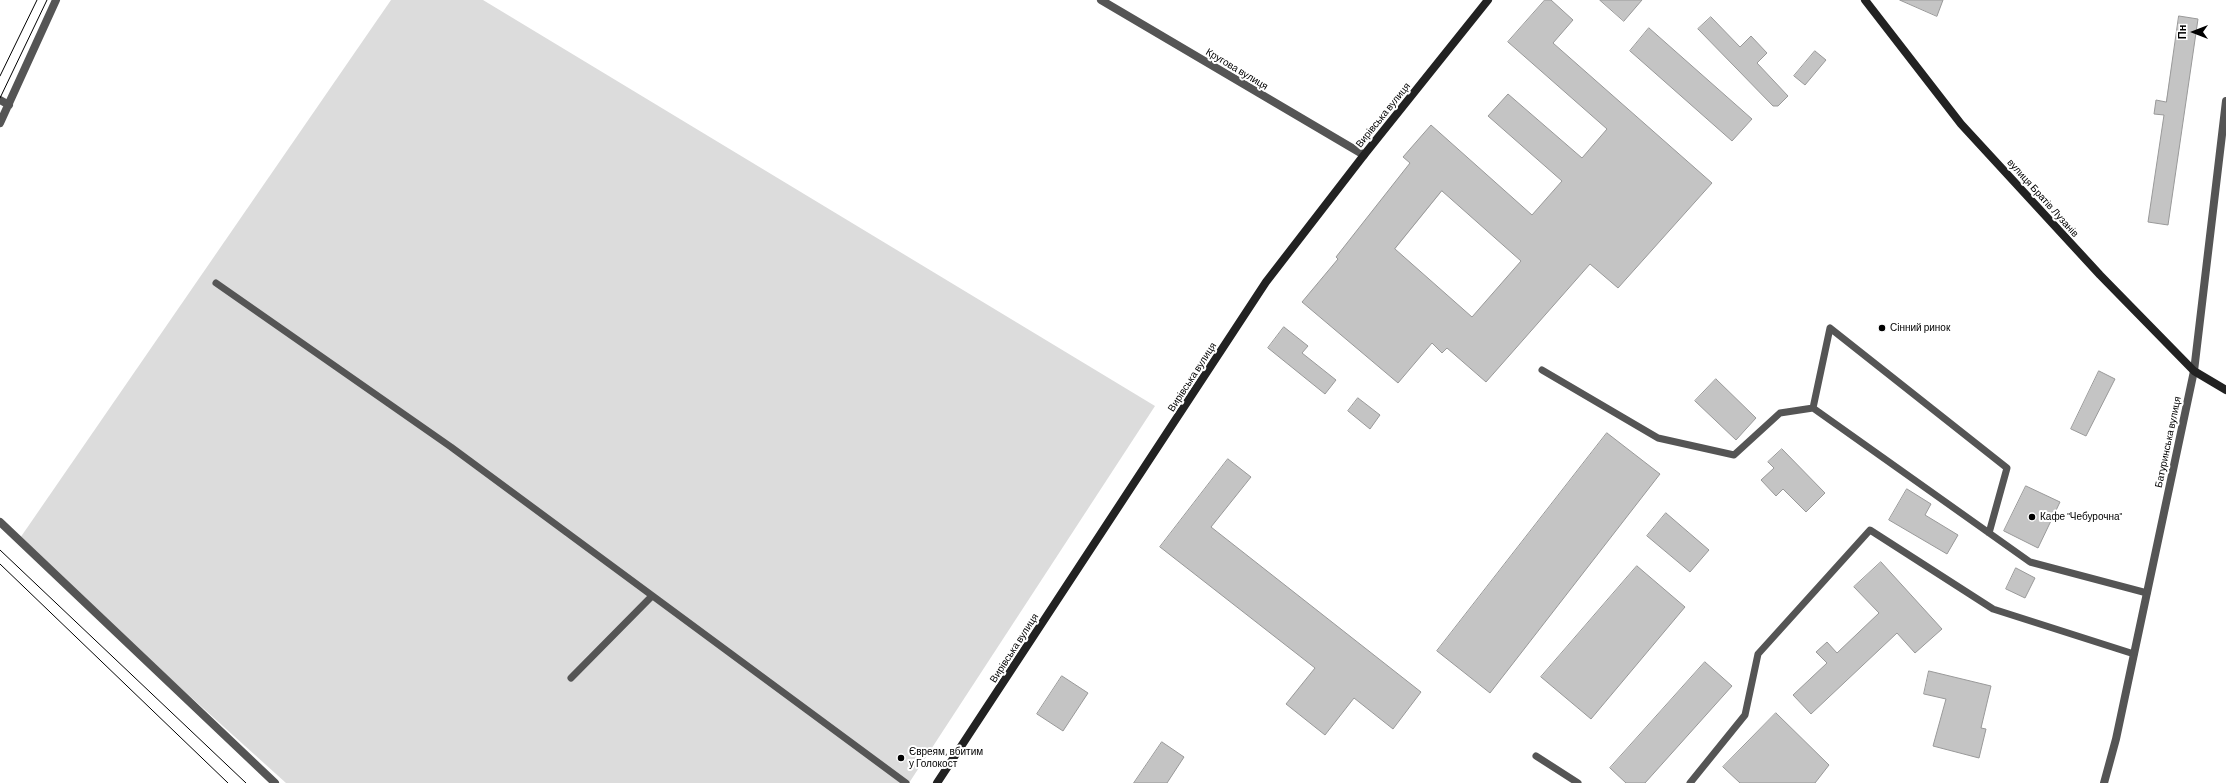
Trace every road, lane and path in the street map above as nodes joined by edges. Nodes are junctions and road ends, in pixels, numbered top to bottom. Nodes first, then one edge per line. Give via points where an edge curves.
1 (56, 0) edge
2 (1488, 0) edge
3 (1865, 0) edge
4 (1106, 1) edge
5 (0, 100) edge
6 (2226, 101) edge
7 (8, 105) junction
8 (0, 123) edge
9 (1364, 155) junction
10 (216, 283) dead end
11 (1542, 370) dead end
12 (2194, 371) junction
13 (2226, 390) edge
14 (1813, 408) junction
15 (0, 522) edge
16 (1989, 533) junction
17 (2147, 593) junction
18 (652, 596) junction
19 (2134, 654) junction
20 (571, 678) dead end
21 (1536, 756) dead end
22 (275, 783) edge
23 (906, 783) edge
24 (937, 783) edge
25 (1578, 783) edge
26 (1690, 783) edge
27 (2104, 783) edge

1 - 7 street
2 - 9 main road, Вирівська вулиця
3 - 12 main road, вулиця Братів Лузанів via 1961,124 2100,275
4 - 9 street, Кругова вулиця
5 - 7 street
6 - 12 street, Батуринська вулиця
7 - 8 street
9 - 24 main road, Вирівська вулиця via 1266,282
10 - 18 lane via 451,447
11 - 14 lane via 1658,438 1734,455 1780,413
12 - 13 main road, вулиця Братів Лузанів
12 - 17 street, Батуринська вулиця
14 - 16 lane
14 - 16 lane via 1830,328 2007,468
15 - 22 street
16 - 17 lane via 2030,562
17 - 19 street, Батуринська вулиця
18 - 20 lane
18 - 23 lane
19 - 26 lane via 1993,609 1870,530 1758,654 1746,715
19 - 27 street, Батуринська вулиця
21 - 25 lane

